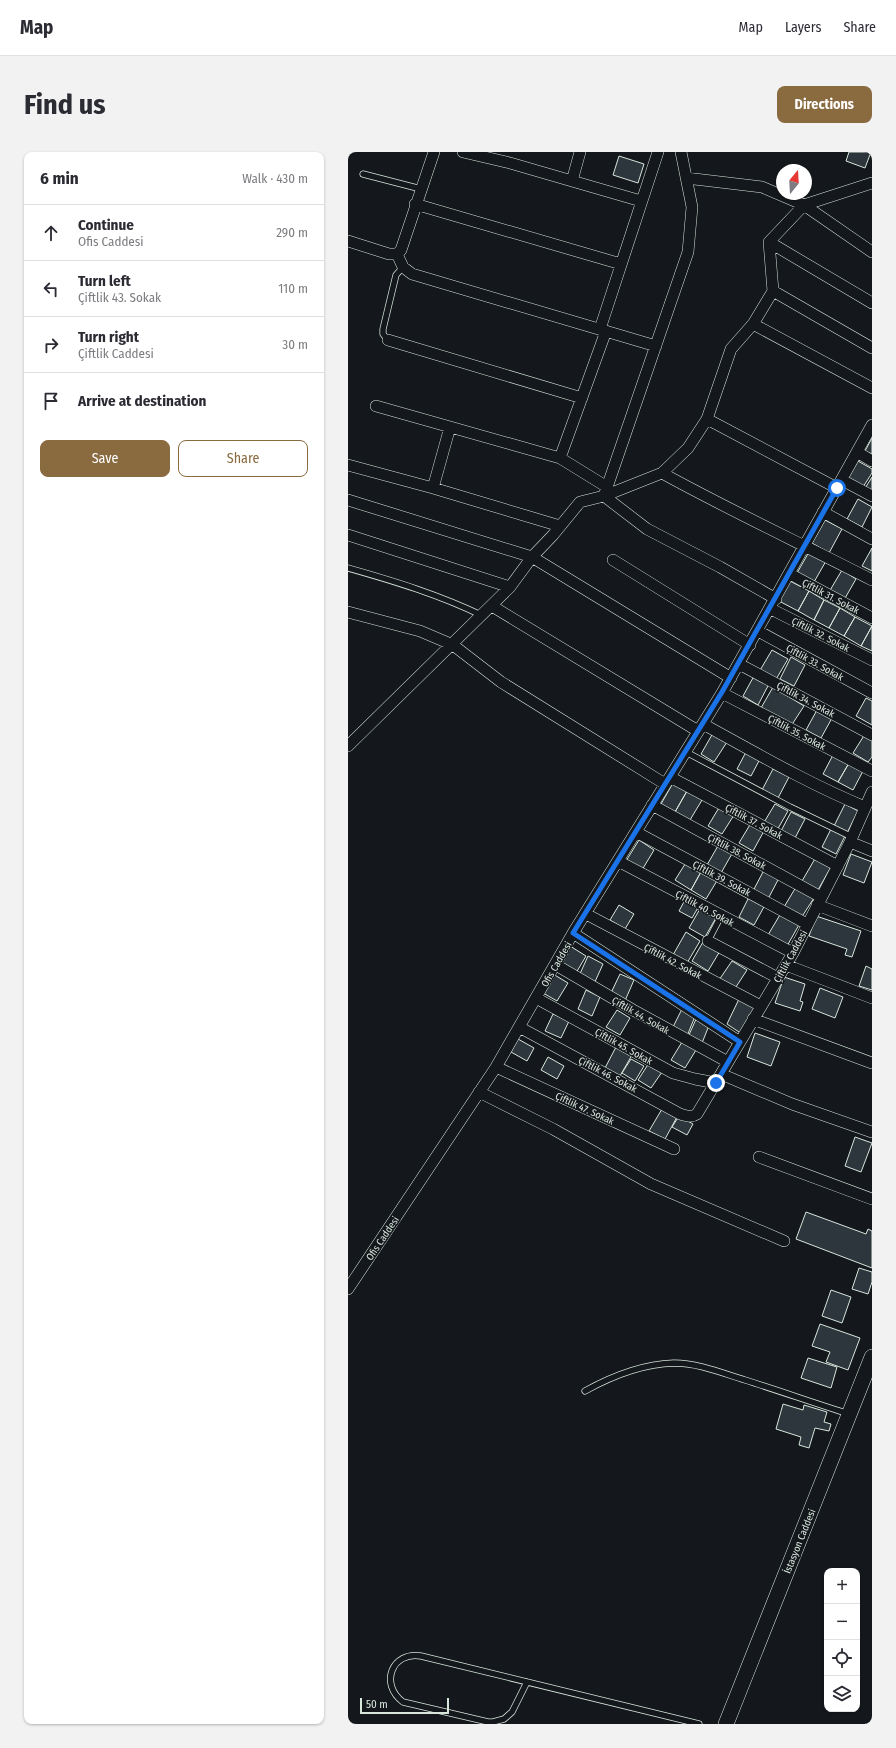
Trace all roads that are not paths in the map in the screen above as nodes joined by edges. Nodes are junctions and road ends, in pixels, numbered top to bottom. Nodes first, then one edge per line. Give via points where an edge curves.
1 (434, 152) edge
2 (463, 152) edge
3 (513, 152) edge
4 (580, 152) edge
5 (658, 152) edge
6 (681, 152) edge
7 (510, 163) junction
8 (363, 174) dead end
9 (686, 178) junction
10 (572, 181) junction
11 (872, 183) edge
12 (421, 189) junction
13 (641, 201) junction
14 (415, 204) junction
15 (804, 205) junction
16 (348, 241) edge
17 (769, 242) junction
18 (872, 252) edge
19 (397, 254) junction
20 (621, 264) junction
21 (403, 267) junction
22 (773, 291) junction
23 (872, 303) edge
24 (753, 324) junction
25 (603, 330) junction
26 (388, 340) joint
27 (656, 346) junction
28 (872, 348) edge
29 (872, 388) edge
30 (582, 398) junction
31 (376, 406) dead end
32 (707, 418) junction
33 (872, 425) edge
34 (450, 427) junction
35 (857, 452) junction
36 (560, 458) junction
37 (872, 461) edge
38 (348, 465) edge
39 (662, 473) junction
40 (839, 484) junction
41 (433, 488) junction
42 (606, 492) junction
43 (872, 496) edge
44 (348, 500) edge
45 (823, 512) junction
46 (560, 526) junction
47 (348, 535) edge
48 (872, 539) edge
49 (805, 545) junction
50 (532, 557) junction
51 (613, 560) dead end
52 (348, 568) edge
53 (790, 574) junction
54 (872, 580) edge
55 (510, 588) junction
56 (773, 604) junction
57 (492, 606) junction
58 (348, 612) edge
59 (483, 616) junction
60 (872, 618) edge
61 (758, 631) junction
62 (453, 644) junction
63 (750, 645) junction
64 (872, 660) edge
65 (739, 664) junction
66 (731, 678) junction
67 (722, 692) junction
68 (872, 693) edge
69 (701, 728) junction
70 (872, 735) edge
71 (348, 746) edge
72 (686, 752) junction
73 (872, 771) edge
74 (667, 780) junction
75 (872, 792) edge
76 (652, 805) junction
77 (866, 807) junction
78 (636, 832) junction
79 (851, 840) junction
80 (872, 851) edge
81 (618, 862) junction
82 (838, 866) junction
83 (819, 901) junction
84 (586, 914) junction
85 (721, 916) junction
86 (807, 924) junction
87 (872, 926) edge
88 (573, 933) junction
89 (708, 941) joint
90 (793, 953) junction
91 (556, 965) junction
92 (786, 965) junction
93 (778, 978) junction
94 (536, 998) junction
95 (872, 998) edge
96 (761, 1006) junction
97 (753, 1019) junction
98 (519, 1027) junction
99 (740, 1042) junction
100 (728, 1062) junction
101 (872, 1063) edge
102 (496, 1067) junction
103 (718, 1079) junction
104 (479, 1092) junction
105 (697, 1114) joint
106 (872, 1132) edge
107 (674, 1149) dead end
108 (759, 1157) dead end
109 (872, 1199) edge
110 (784, 1241) dead end
111 (348, 1289) edge
112 (872, 1357) edge
113 (585, 1391) dead end
114 (849, 1414) junction
115 (527, 1682) junction
116 (699, 1724) edge
117 (726, 1724) edge

1 - 12 street
2 - 7 street
3 - 7 street
4 - 10 street
5 - 13 street
6 - 9 street
7 - 10 street
8 - 12 lane
9 - 15 street via 762,187
9 - 27 street via 692,207 688,252
10 - 13 street
11 - 15 street
12 - 14 street
13 - 20 street
14 - 19 street via 401,250
14 - 20 street
15 - 17 street
15 - 18 street
16 - 19 street via 389,254
17 - 22 street
17 - 23 street
19 - 21 street
20 - 25 street
21 - 25 street via 412,274
21 - 26 lane via 396,275 382,329
22 - 24 street
22 - 28 street
24 - 29 street
24 - 32 street via 731,349
25 - 27 street
25 - 30 street
26 - 30 street
27 - 42 street
30 - 36 street
31 - 34 street, Çiftlik 32. Sokak
32 - 39 street via 688,448
32 - 40 street
33 - 35 street, Ofis Caddesi
34 - 36 street, Çiftlik 32. Sokak
34 - 41 street
35 - 37 street
35 - 40 street, Ofis Caddesi
36 - 42 street, Çiftlik 32. Sokak
38 - 41 street
39 - 42 street
39 - 49 street via 726,508
40 - 43 street
40 - 45 street, Ofis Caddesi
41 - 46 street
42 - 46 street via 580,502
42 - 56 street, Çiftlik 32. Sokak via 647,529 720,567
44 - 50 street
45 - 48 street
45 - 49 street, Ofis Caddesi
46 - 50 street
47 - 55 street
49 - 53 street, Ofis Caddesi
49 - 54 street
50 - 55 street
50 - 66 street
51 - 63 street
52 - 59 lane via 398,582
53 - 56 street, Ofis Caddesi
53 - 60 street, Çiftlik 31. Sokak
55 - 57 street
56 - 61 street, Ofis Caddesi
56 - 64 street, Çiftlik 32. Sokak
57 - 59 street
57 - 69 street
58 - 62 street, Çiftlik 37. Sokak via 420,631
59 - 62 street
61 - 63 street, Ofis Caddesi
61 - 68 street, Çiftlik 33. Sokak
62 - 71 street
62 - 74 street, Çiftlik 37. Sokak via 501,682
63 - 65 street, Ofis Caddesi
65 - 66 street, Ofis Caddesi
65 - 70 street, Çiftlik 34. Sokak
66 - 67 street, Ofis Caddesi
67 - 69 street, Ofis Caddesi
67 - 73 street, Çiftlik 35. Sokak
69 - 72 street, Ofis Caddesi
69 - 77 street
72 - 74 street, Ofis Caddesi
72 - 79 lane
74 - 76 street, Ofis Caddesi
74 - 82 street, Çiftlik 37. Sokak
75 - 77 street, Çiftlik Caddesi
76 - 78 street, Ofis Caddesi
76 - 83 street, Çiftlik 38. Sokak
77 - 79 street, Çiftlik Caddesi
78 - 81 street, Ofis Caddesi
78 - 86 street, Çiftlik 39. Sokak
79 - 80 street
79 - 82 street, Çiftlik Caddesi
81 - 84 street, Ofis Caddesi
81 - 85 street, Çiftlik 40. Sokak
82 - 83 street, Çiftlik Caddesi
83 - 86 street, Çiftlik Caddesi
83 - 87 street, Çiftlik 38. Sokak
84 - 88 street, Ofis Caddesi
84 - 96 street, Çiftlik 42. Sokak
85 - 89 lane
85 - 90 street, Çiftlik 40. Sokak
86 - 90 street, Çiftlik Caddesi
88 - 91 street, Ofis Caddesi
88 - 99 street
89 - 93 street
90 - 92 street, Çiftlik Caddesi
91 - 94 street, Ofis Caddesi
91 - 100 street, Çiftlik 44. Sokak
92 - 93 street, Çiftlik Caddesi
92 - 95 street
93 - 96 street, Çiftlik Caddesi
94 - 98 street, Ofis Caddesi
94 - 103 street, Çiftlik 45. Sokak via 673,1073 696,1079
96 - 97 street, Çiftlik Caddesi
97 - 99 street, Çiftlik Caddesi
97 - 101 street
98 - 102 street, Ofis Caddesi
98 - 105 street, Çiftlik 46. Sokak via 680,1114 691,1117
99 - 100 street, Çiftlik Caddesi
100 - 103 street, Çiftlik Caddesi
102 - 104 street, Ofis Caddesi
102 - 107 street, Çiftlik 47. Sokak
103 - 105 street, Çiftlik Caddesi
103 - 106 street, Çiftlik 45. Sokak
104 - 110 street via 553,1129 651,1184
104 - 111 street, Ofis Caddesi
108 - 109 street
112 - 114 main road, İstasyon Caddesi
113 - 114 lane via 629,1371 659,1364 682,1363 708,1368
114 - 117 main road, İstasyon Caddesi
115 - 115 lane via 415,1655 399,1661 390,1676 392,1688 403,1702 488,1722 508,1716
115 - 116 lane

